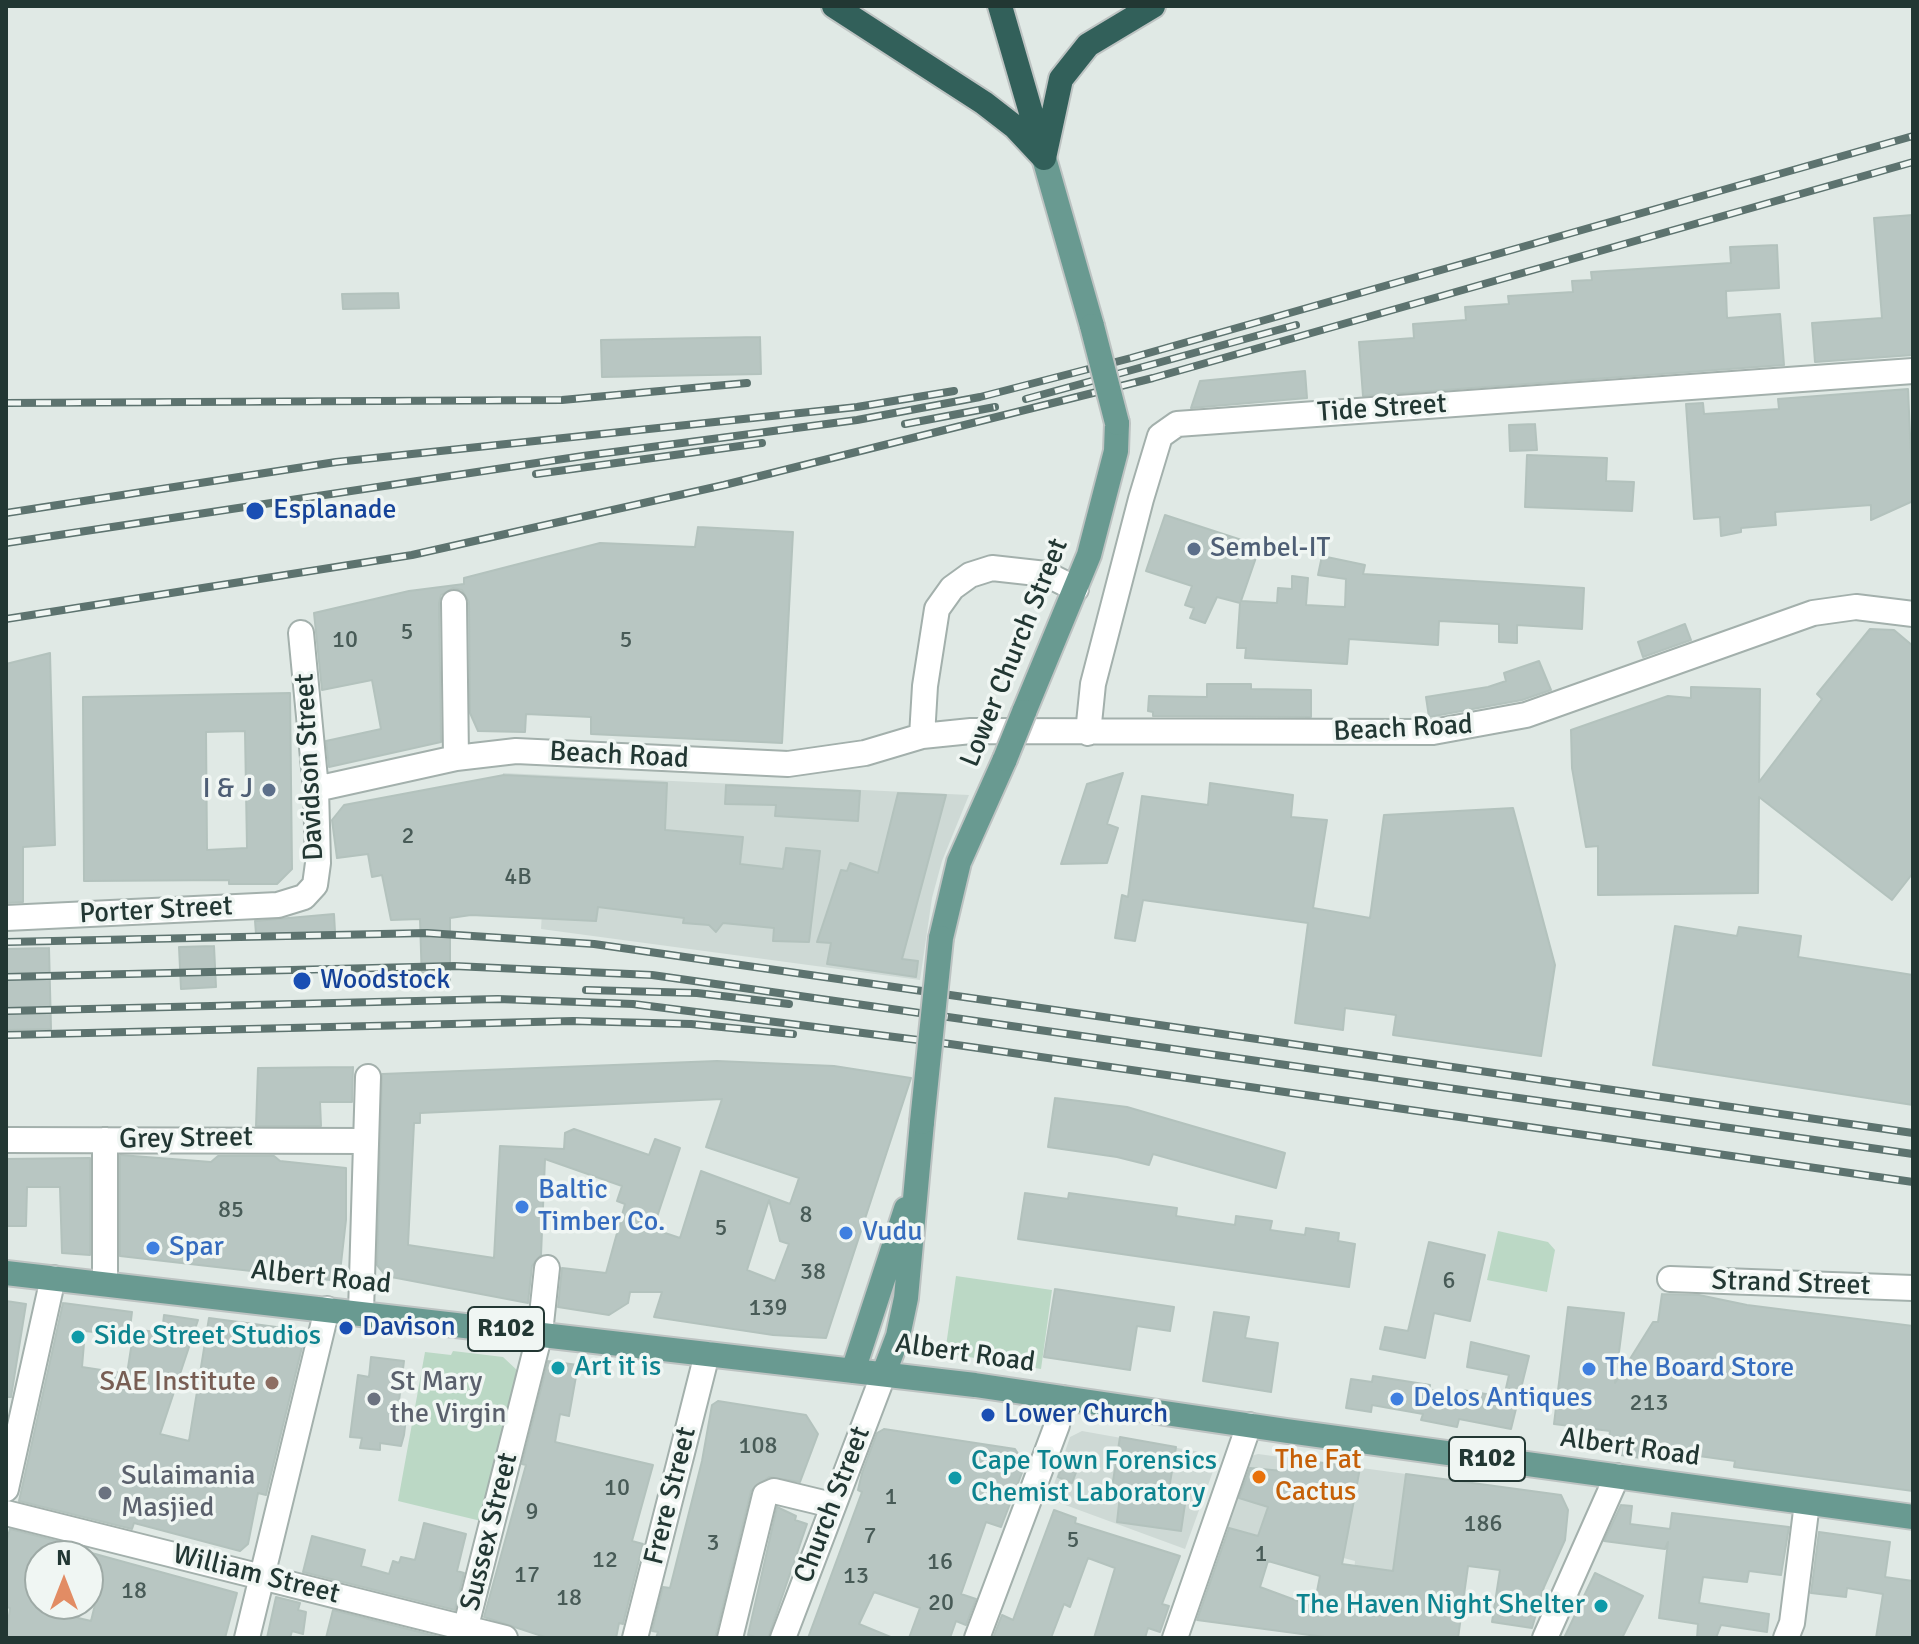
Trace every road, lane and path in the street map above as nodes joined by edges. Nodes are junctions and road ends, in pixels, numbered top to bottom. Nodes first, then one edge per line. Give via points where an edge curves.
1 (834, 6) edge
2 (1000, 6) edge
3 (1153, 6) edge
4 (1044, 158) junction
5 (1913, 371) edge
6 (1076, 589) junction
7 (454, 603) dead end
8 (1913, 614) edge
9 (301, 633) dead end
10 (1088, 733) junction
11 (922, 736) junction
12 (456, 758) junction
13 (316, 789) junction
14 (304, 897) joint
15 (6, 918) edge
16 (368, 1077) dead end
17 (6, 1140) edge
18 (105, 1140) junction
19 (366, 1141) junction
20 (918, 1173) junction
21 (547, 1268) dead end
22 (6, 1273) edge
23 (53, 1278) junction
24 (1670, 1279) dead end
25 (105, 1284) junction
26 (1913, 1288) edge
27 (327, 1309) junction
28 (361, 1312) junction
29 (540, 1333) junction
30 (707, 1354) junction
31 (853, 1371) junction
32 (884, 1373) junction
33 (1062, 1398) junction
34 (16, 1403) edge
35 (1249, 1425) junction
36 (1617, 1476) junction
37 (6, 1489) edge
38 (1807, 1503) junction
39 (832, 1505) junction
40 (6, 1513) edge
41 (1913, 1517) edge
42 (262, 1575) junction
43 (464, 1633) edge
44 (247, 1638) edge
45 (505, 1638) edge
46 (635, 1638) edge
47 (730, 1638) edge
48 (783, 1638) edge
49 (977, 1638) edge
50 (1178, 1638) edge
51 (1545, 1638) edge
52 (1786, 1638) edge

1 - 4 highway via 984,103
2 - 4 highway
3 - 4 highway via 1088,45 1061,79
4 - 6 main road, Lower Church Street, bridge via 1117,423 1102,513
5 - 10 street, Tide Street via 1177,424 1160,436 1141,499 1093,684
6 - 11 street via 1046,574 992,568 952,588 937,609
6 - 20 main road, Lower Church Street, bridge via 959,862 941,938
7 - 12 street
8 - 10 street, Beach Road via 1856,607 1813,613 1526,715 1477,727 1363,735
9 - 13 street, Davidson Street
10 - 11 street, Beach Road via 971,731
11 - 12 street, Beach Road via 865,753 788,764 516,751
12 - 13 street, Beach Road
13 - 14 street, Davidson Street via 318,863 315,885
14 - 15 street, Porter Street via 278,905
16 - 19 street
17 - 18 street, Grey Street
18 - 19 street, Grey Street
18 - 25 street
19 - 28 street
20 - 31 main road, Lower Church Street
20 - 32 main road, Lower Church Street via 906,1298
21 - 29 street, Sussex Street
22 - 23 main road, Albert Road / R102
23 - 25 main road, Albert Road / R102
23 - 34 street
24 - 26 street, Strand Street
25 - 27 main road, Albert Road / R102
27 - 28 main road, Albert Road / R102
27 - 42 street
28 - 29 main road, Albert Road / R102
29 - 30 main road, Albert Road / R102
29 - 43 street, Sussex Street
30 - 31 main road, Albert Road / R102
30 - 46 street, Frere Street
31 - 32 main road, Albert Road / R102
32 - 33 main road, Albert Road / R102
32 - 39 street, Church Street
33 - 35 main road, Albert Road / R102
33 - 49 street via 1057,1425
34 - 37 street
35 - 36 main road, Albert Road / R102
35 - 50 street
36 - 38 main road, Albert Road / R102
36 - 51 street
38 - 41 main road, Albert Road / R102
38 - 52 street
39 - 47 street via 774,1491 765,1495
39 - 48 street, Church Street
40 - 42 street, William Street
42 - 43 street, William Street
42 - 44 street
43 - 45 street, William Street

